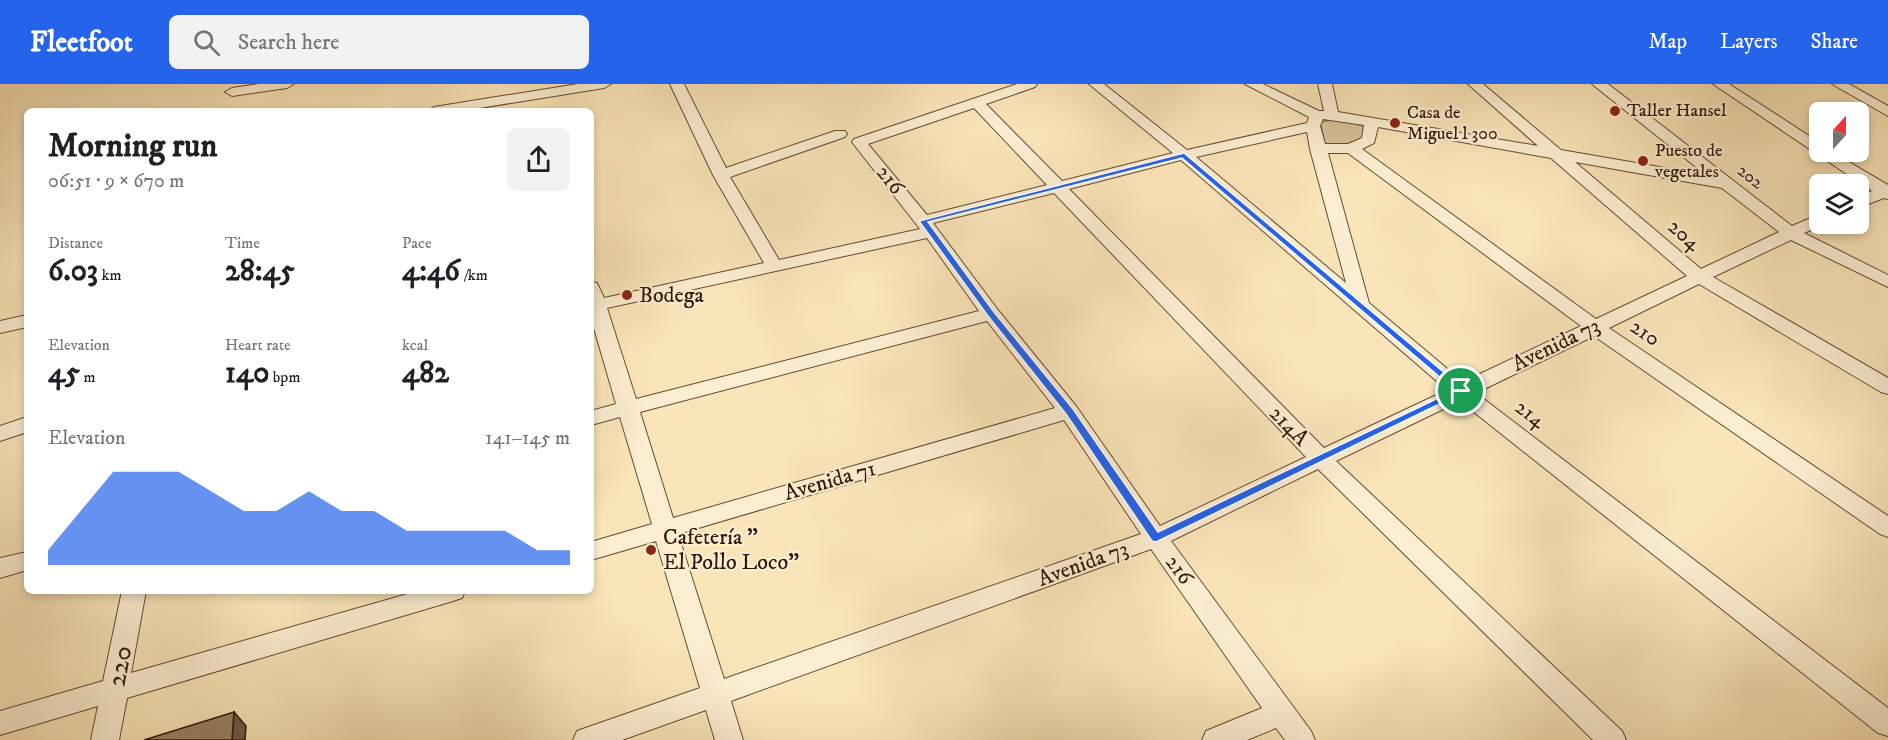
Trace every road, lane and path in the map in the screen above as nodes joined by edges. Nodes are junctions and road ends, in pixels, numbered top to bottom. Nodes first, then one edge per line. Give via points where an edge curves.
1 (287, 84) edge
2 (604, 84) edge
3 (677, 84) edge
4 (1030, 84) edge
5 (1095, 84) edge
6 (1252, 84) edge
7 (1325, 84) edge
8 (1475, 84) edge
9 (1599, 84) edge
10 (1720, 84) edge
11 (1839, 84) edge
12 (233, 88) edge
13 (534, 90) edge
14 (975, 101) junction
15 (229, 108) edge
16 (448, 108) edge
17 (538, 108) edge
18 (1888, 112) edge
19 (1320, 119) junction
20 (1372, 122) junction
21 (850, 138) junction
22 (1809, 143) edge
23 (1352, 148) junction
24 (1318, 149) junction
25 (1555, 154) junction
26 (1184, 155) junction
27 (1839, 162) edge
28 (721, 174) junction
29 (1729, 184) junction
30 (1059, 187) junction
31 (1887, 192) edge
32 (1869, 199) edge
33 (1809, 224) edge
34 (927, 226) junction
35 (1789, 232) junction
36 (774, 266) junction
37 (1698, 276) junction
38 (1888, 282) edge
39 (594, 296) edge
40 (1360, 303) junction
41 (991, 314) junction
42 (24, 322) edge
43 (0, 327) edge
44 (1594, 327) junction
45 (1888, 387) edge
46 (1461, 391) junction
47 (628, 409) junction
48 (1069, 411) junction
49 (594, 417) edge
50 (24, 425) edge
51 (0, 434) edge
52 (1320, 458) junction
53 (1888, 528) edge
54 (665, 529) junction
55 (1156, 538) junction
56 (594, 550) edge
57 (24, 562) edge
58 (0, 568) edge
59 (133, 594) edge
60 (443, 594) edge
61 (115, 689) junction
62 (715, 695) junction
63 (1281, 713) junction
64 (0, 723) edge
65 (1888, 724) edge
66 (105, 740) edge
67 (587, 740) edge
68 (729, 740) edge
69 (1216, 740) edge
70 (1301, 740) edge
71 (1612, 740) edge

1 - 12 street
2 - 13 street
3 - 28 street
4 - 14 street
5 - 26 street, 214
6 - 19 street
7 - 19 street
8 - 25 street, 204
9 - 29 street, 202
10 - 22 street
11 - 18 street
12 - 15 street
13 - 16 street
13 - 17 street
14 - 21 street
14 - 30 street, 214A
19 - 20 street
19 - 24 street
19 - 26 street
20 - 23 street via 1369,140
20 - 25 street
21 - 28 street
21 - 34 street, 216
23 - 24 street
23 - 44 street, 210
24 - 40 street
25 - 29 street
25 - 37 street, 204
26 - 30 street
26 - 40 street, 214
27 - 31 street
28 - 36 street
29 - 35 street, 202
30 - 34 street
30 - 52 street, 214A
31 - 32 street
33 - 35 street, Avenida 73
34 - 36 street
34 - 41 street, 216
35 - 37 street, Avenida 73
35 - 38 street, 202
36 - 39 street
37 - 44 street, Avenida 73
37 - 45 street, 204
39 - 47 street
40 - 46 street, 214
41 - 47 street
41 - 48 street, 216
42 - 43 street
44 - 46 street, Avenida 73
44 - 53 street, 210
46 - 52 street, Avenida 73
46 - 65 street, 214
47 - 49 street
47 - 54 street
48 - 54 street, Avenida 71
48 - 55 street, 216
50 - 51 street
52 - 55 street, Avenida 73
52 - 71 street, 214A
54 - 56 street, Avenida 71
54 - 62 street
55 - 62 street, Avenida 73
55 - 63 street, 216
57 - 58 street
59 - 61 street, 220
60 - 61 street
61 - 64 street
61 - 66 street, 220
62 - 67 street, Avenida 73
62 - 68 street
63 - 69 street
63 - 70 street, 216

